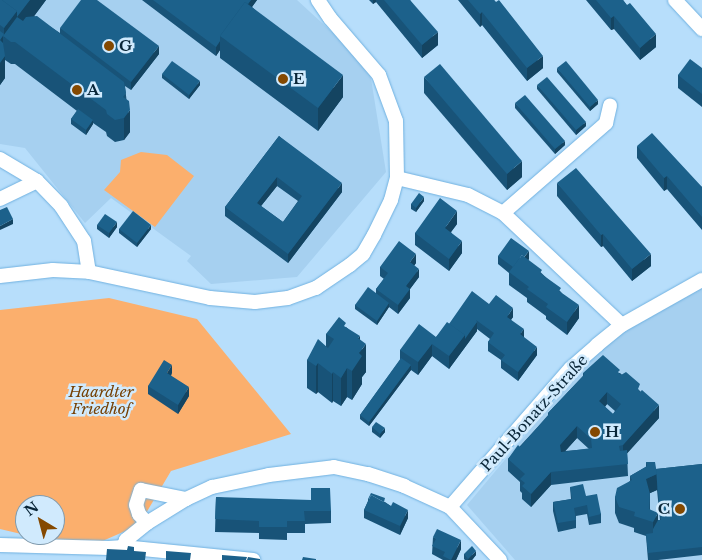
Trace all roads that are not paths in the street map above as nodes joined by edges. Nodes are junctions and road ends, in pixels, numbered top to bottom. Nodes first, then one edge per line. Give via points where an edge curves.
1 (318, 0) edge
2 (675, 0) edge
3 (702, 30) edge
4 (610, 106) dead end
5 (0, 159) edge
6 (397, 178) junction
7 (37, 181) junction
8 (0, 200) edge
9 (503, 213) junction
10 (88, 272) junction
11 (0, 276) edge
12 (702, 280) edge
13 (622, 326) junction
14 (186, 498) junction
15 (450, 507) junction
16 (147, 523) junction
17 (0, 545) edge
18 (123, 547) junction
19 (253, 560) edge
20 (500, 560) edge

1 - 6 street via 379,75 396,120
2 - 3 street
4 - 9 street via 606,123
5 - 7 street
6 - 9 street via 468,195
6 - 10 street via 384,217 362,254 333,279 288,298 255,302 210,298
7 - 8 street
7 - 10 street via 77,228 84,241
9 - 13 street
10 - 11 street via 53,270
12 - 13 street, Paul-Bonatz-Straße
13 - 15 street, Paul-Bonatz-Straße via 571,368
14 - 15 street via 212,487 334,467 404,486
14 - 16 street
14 - 16 street via 142,490 136,505
15 - 20 street
16 - 18 street via 126,540
17 - 18 street
18 - 19 street

